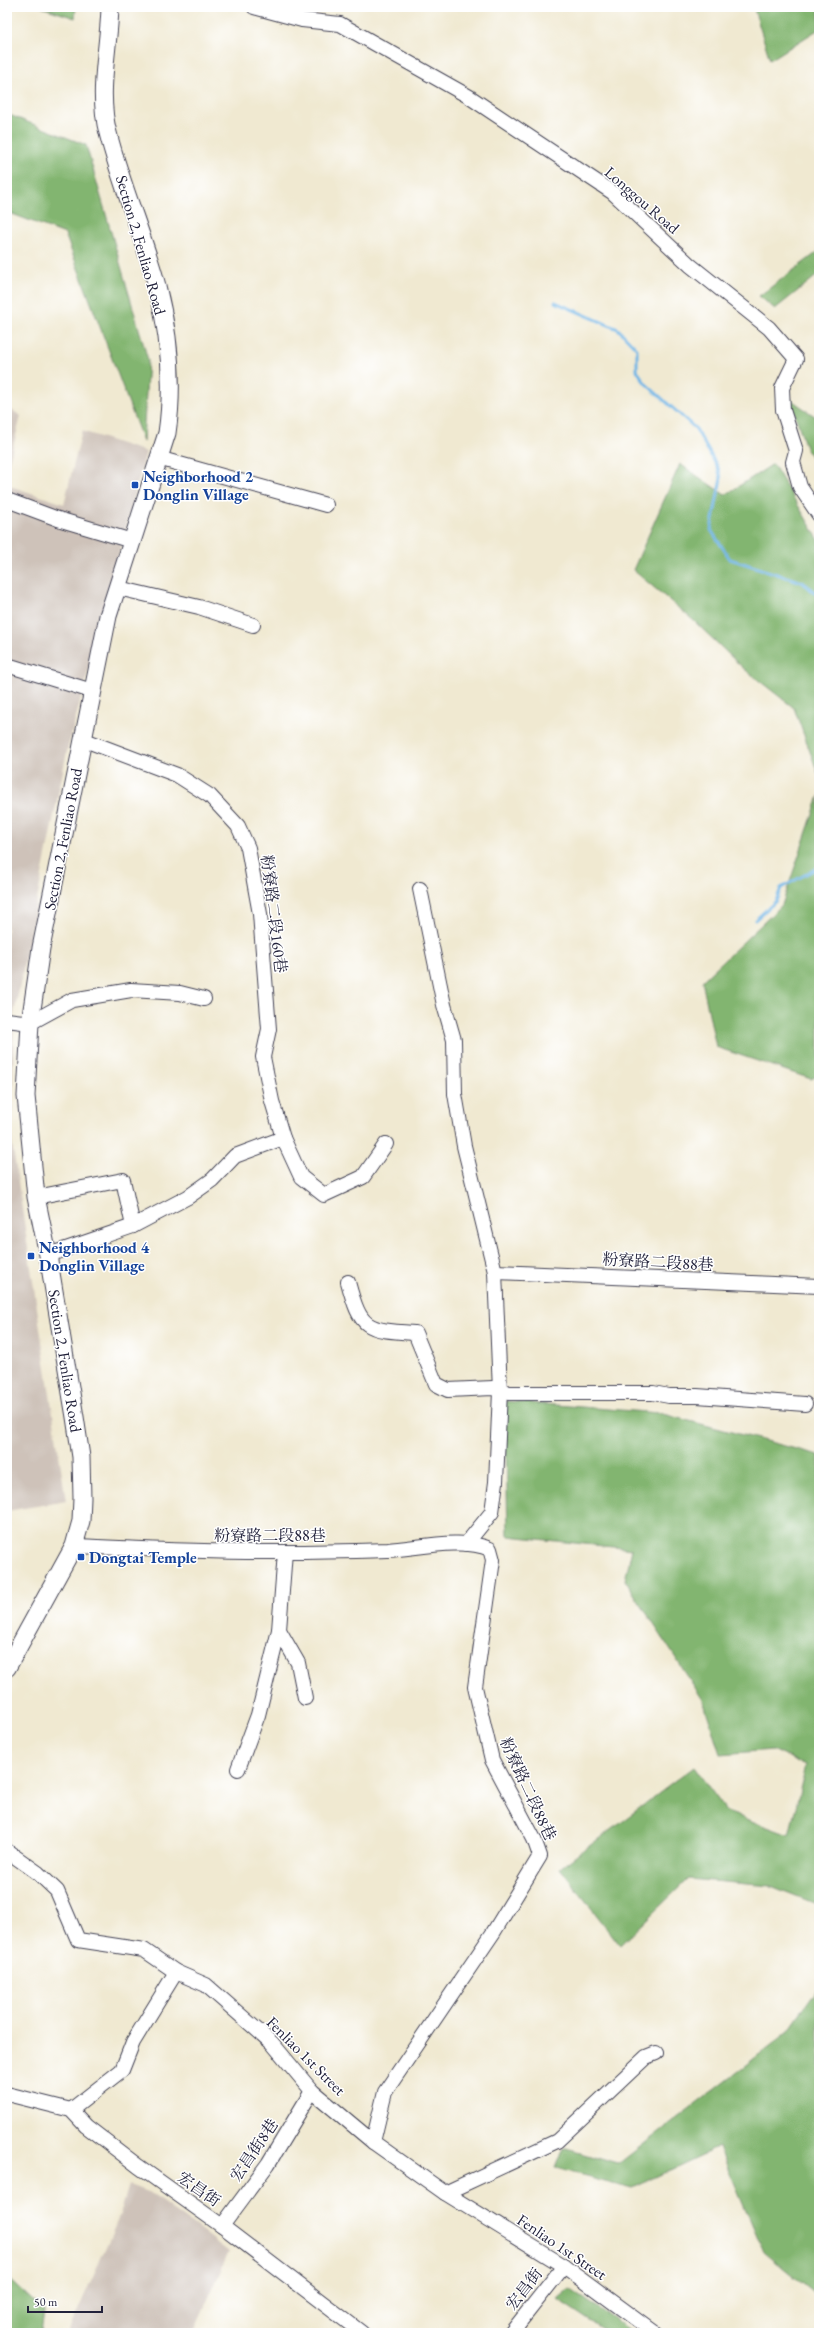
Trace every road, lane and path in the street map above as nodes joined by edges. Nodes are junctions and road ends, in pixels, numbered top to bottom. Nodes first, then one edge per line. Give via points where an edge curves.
1 (110, 7) edge
2 (254, 7) edge
3 (158, 458) junction
4 (7, 500) edge
5 (326, 505) dead end
6 (819, 514) edge
7 (132, 541) junction
8 (118, 588) junction
9 (253, 625) dead end
10 (7, 665) edge
11 (92, 691) junction
12 (82, 739) junction
13 (420, 889) dead end
14 (204, 999) dead end
15 (7, 1020) edge
16 (30, 1023) junction
17 (283, 1138) junction
18 (386, 1144) dead end
19 (36, 1196) junction
20 (133, 1226) junction
21 (48, 1255) junction
22 (495, 1272) junction
23 (348, 1282) dead end
24 (819, 1286) edge
25 (500, 1392) junction
26 (805, 1404) dead end
27 (466, 1544) junction
28 (74, 1546) junction
29 (285, 1552) junction
30 (279, 1630) junction
31 (7, 1668) edge
32 (305, 1698) dead end
33 (238, 1769) dead end
34 (7, 1850) edge
35 (176, 1972) junction
36 (656, 2053) dead end
37 (312, 2091) junction
38 (7, 2094) edge
39 (71, 2110) junction
40 (373, 2142) junction
41 (445, 2193) junction
42 (222, 2226) junction
43 (564, 2266) junction
44 (362, 2333) edge
45 (511, 2333) edge
46 (655, 2333) edge

1 - 3 main road, Section 2, Fenliao Road via 102,89 107,132 157,287 167,343 170,406 167,433
2 - 6 street, Longgou Road via 302,20 340,24 468,96 612,192 690,265 769,328 796,359 782,388 783,410 796,451 793,462 800,487
3 - 5 street
3 - 7 main road, Section 2, Fenliao Road
4 - 7 street via 58,519
7 - 8 main road, Section 2, Fenliao Road
8 - 9 street via 199,607
8 - 11 main road, Section 2, Fenliao Road via 108,616
10 - 11 street
11 - 12 main road, Section 2, Fenliao Road
12 - 16 main road, Section 2, Fenliao Road via 41,948
12 - 17 street, 粉寮路二段160巷 via 177,775 210,796 238,826 248,848 260,914 269,1029 263,1057
13 - 22 street via 444,1005 454,1040 455,1094 464,1146
14 - 16 street via 180,993 131,990 72,1000
15 - 16 street
16 - 19 main road, Section 2, Fenliao Road via 26,1096
17 - 18 street, 粉寮路二段160巷 via 301,1178 324,1195 363,1177
17 - 20 street via 235,1156 212,1180 188,1197
19 - 20 street via 123,1180
19 - 21 main road, Section 2, Fenliao Road
20 - 21 street
21 - 28 main road, Section 2, Fenliao Road via 81,1457 81,1521
22 - 24 street, 粉寮路二段88巷
22 - 25 street
23 - 25 street via 356,1311 362,1321 382,1331 415,1333 436,1384 448,1390 493,1388
25 - 26 street via 652,1393
25 - 27 street via 492,1512
27 - 29 street, 粉寮路二段88巷 via 388,1550
27 - 40 street, 粉寮路二段88巷 via 481,1545 490,1549 493,1560 475,1687 485,1735 492,1760 534,1839 540,1856 493,1933 385,2092
28 - 29 street, 粉寮路二段88巷
28 - 31 main road, Section 2, Fenliao Road
29 - 30 street
30 - 32 street via 298,1663
30 - 33 street via 258,1715
34 - 35 street, Fenliao 1st Street via 57,1890 78,1940 144,1950
35 - 37 street, Fenliao 1st Street via 206,1985 272,2043
35 - 39 street via 133,2042 122,2070
36 - 41 street via 646,2057 557,2141
37 - 40 street, Fenliao 1st Street
37 - 42 street, 宏昌街8巷 via 268,2164
38 - 39 street
39 - 42 street, 宏昌街 via 86,2126 126,2157
40 - 41 street, Fenliao 1st Street
41 - 43 street, Fenliao 1st Street
42 - 44 street, 宏昌街
43 - 45 street, 宏昌街
43 - 46 street, Fenliao 1st Street

